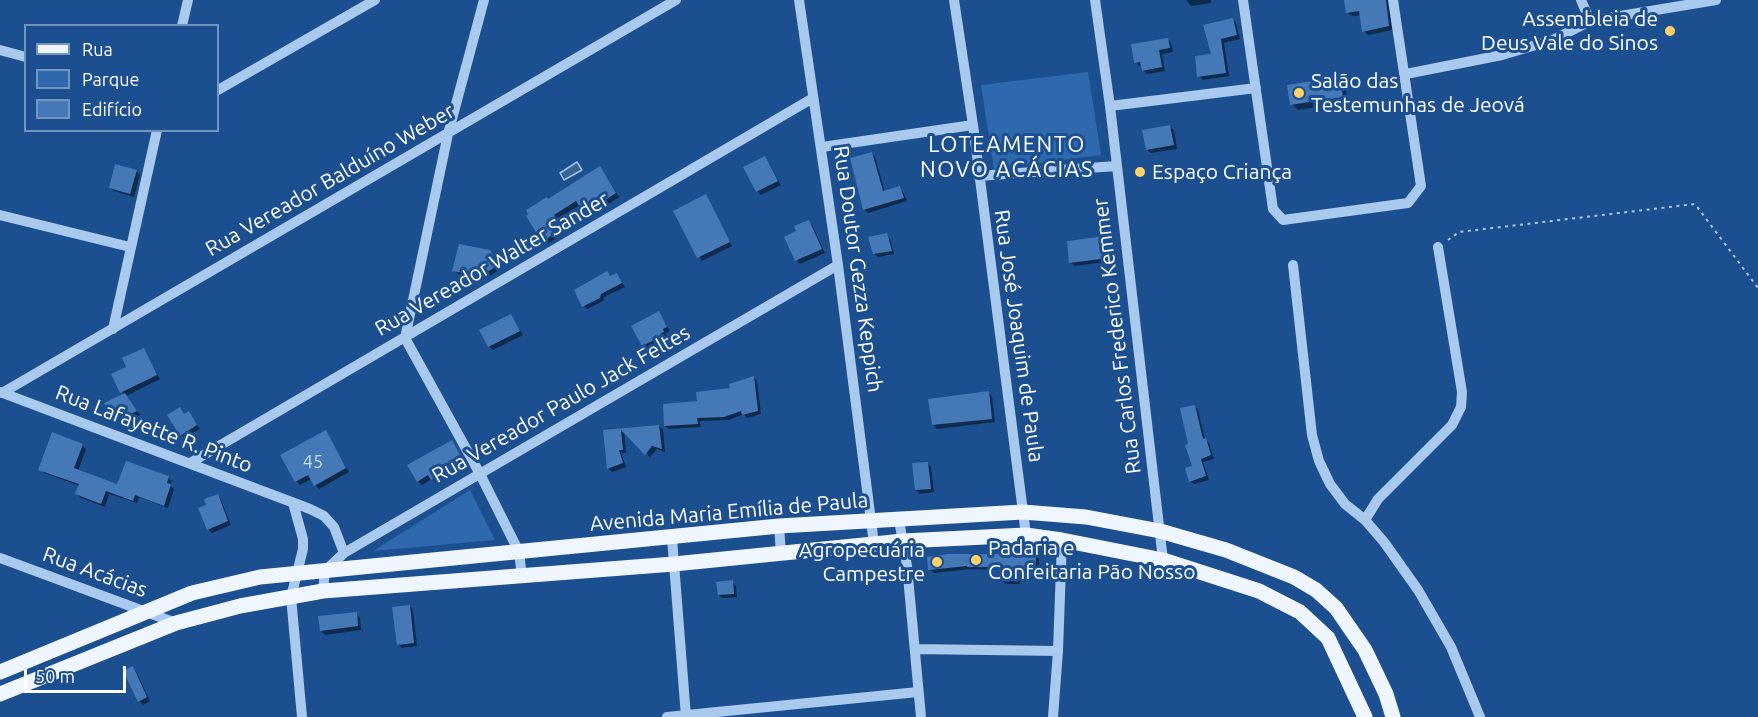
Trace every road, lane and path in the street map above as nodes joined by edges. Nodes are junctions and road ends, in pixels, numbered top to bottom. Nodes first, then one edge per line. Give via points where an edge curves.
1 (188, 0) edge
2 (375, 0) edge
3 (484, 0) edge
4 (676, 0) edge
5 (800, 0) edge
6 (954, 0) edge
7 (1095, 0) edge
8 (1243, 0) edge
9 (1394, 0) edge
10 (1581, 0) edge
11 (1716, 0) edge
12 (1590, 21) junction
13 (182, 24) edge
14 (0, 50) edge
15 (24, 56) edge
16 (1406, 74) junction
17 (1256, 88) junction
18 (219, 89) edge
19 (813, 98) junction
20 (1110, 106) junction
21 (972, 125) junction
22 (157, 132) edge
23 (448, 134) junction
24 (822, 147) junction
25 (1116, 166) junction
26 (978, 176) junction
27 (0, 215) edge
28 (1438, 247) joint
29 (130, 248) junction
30 (838, 265) junction
31 (1293, 266) dead end
32 (1758, 288) edge
33 (113, 329) junction
34 (405, 338) junction
35 (1, 392) edge
36 (190, 463) junction
37 (480, 474) junction
38 (293, 504) junction
39 (1023, 512) junction
40 (899, 520) junction
41 (1365, 520) junction
42 (872, 521) junction
43 (779, 526) junction
44 (1160, 531) junction
45 (1026, 535) junction
46 (672, 538) junction
47 (1062, 540) junction
48 (903, 541) junction
49 (874, 544) junction
50 (519, 552) junction
51 (344, 553) junction
52 (780, 554) junction
53 (0, 558) edge
54 (1162, 560) junction
55 (674, 564) junction
56 (325, 571) junction
57 (297, 573) junction
58 (522, 577) junction
59 (323, 591) junction
60 (291, 597) junction
61 (144, 612) junction
62 (176, 623) junction
63 (915, 649) junction
64 (1058, 651) junction
65 (0, 672) edge
66 (918, 692) junction
67 (0, 694) edge
68 (686, 716) edge
69 (302, 717) edge
70 (667, 717) edge
71 (921, 717) edge
72 (1053, 717) edge
73 (1365, 717) edge
74 (1393, 717) edge
75 (1480, 717) edge

1 - 13 street
2 - 18 street
3 - 23 street
4 - 23 street, Rua Vereador Balduíno Weber
5 - 19 street, Rua Doutor Gezza Keppich
6 - 21 street, Rua José Joaquim de Paula
7 - 20 street, Rua Carlos Frederico Kemmer
8 - 17 street
9 - 16 street
10 - 12 street
11 - 12 street
12 - 16 street via 1553,40 1502,55
14 - 15 street
16 - 17 street via 1421,186 1408,203 1283,220 1273,209
17 - 20 street
19 - 24 street, Rua Doutor Gezza Keppich
19 - 34 street, Rua Vereador Walter Sander
20 - 25 street, Rua Carlos Frederico Kemmer
21 - 24 street
21 - 26 street, Rua José Joaquim de Paula
22 - 29 street
23 - 33 street, Rua Vereador Balduíno Weber
23 - 34 street
24 - 30 street, Rua Doutor Gezza Keppich
25 - 26 street
25 - 44 street, Rua Carlos Frederico Kemmer
26 - 39 street, Rua José Joaquim de Paula
27 - 29 street
28 - 32 path via 1459,232 1695,204
28 - 41 street via 1462,392 1461,407 1452,425 1378,500
29 - 33 street
30 - 37 street, Rua Vereador Paulo Jack Feltes
30 - 42 street, Rua Doutor Gezza Keppich
31 - 41 street via 1312,435 1319,460 1345,504
33 - 35 street, Rua Vereador Balduíno Weber
34 - 36 street, Rua Vereador Walter Sander
34 - 37 street
35 - 36 street, Rua Lafayette R. Pinto
36 - 38 street, Rua Lafayette R. Pinto
37 - 50 street
37 - 51 street, Rua Vereador Paulo Jack Feltes
38 - 51 street, Rua Lafayette R. Pinto via 324,516 334,527
38 - 57 street via 303,539
39 - 40 main road, Avenida Maria Emília de Paula
39 - 44 main road, Avenida Maria Emília de Paula
39 - 45 street, Rua José Joaquim de Paula
40 - 42 main road, Avenida Maria Emília de Paula
40 - 48 street
41 - 75 street via 1401,565 1435,618
42 - 43 main road, Avenida Maria Emília de Paula
42 - 49 street, Rua Doutor Gezza Keppich
43 - 46 main road, Avenida Maria Emília de Paula
43 - 52 street
44 - 54 street, Rua Carlos Frederico Kemmer
44 - 74 main road, Avenida Maria Emília de Paula via 1226,550 1316,590 1336,608 1365,650
45 - 47 main road
45 - 48 main road
46 - 50 main road, Avenida Maria Emília de Paula
46 - 55 street
47 - 54 main road
47 - 64 street
48 - 49 main road
48 - 63 street
49 - 52 main road
50 - 56 main road, Avenida Maria Emília de Paula
50 - 58 street
51 - 56 street, Rua Vereador Paulo Jack Feltes
52 - 55 main road
53 - 61 street, Rua Acácias
54 - 73 main road via 1258,591 1300,612 1328,638
55 - 58 main road
55 - 68 street
56 - 57 main road, Avenida Maria Emília de Paula
56 - 59 street
57 - 60 street
57 - 61 main road, Avenida Maria Emília de Paula via 203,590
58 - 59 main road
59 - 60 main road
60 - 62 main road
60 - 69 street
61 - 62 street, Rua Acácias
61 - 65 main road, Avenida Maria Emília de Paula
62 - 67 main road
63 - 64 street
63 - 66 street
64 - 72 street
66 - 68 street
66 - 71 street
68 - 70 street

